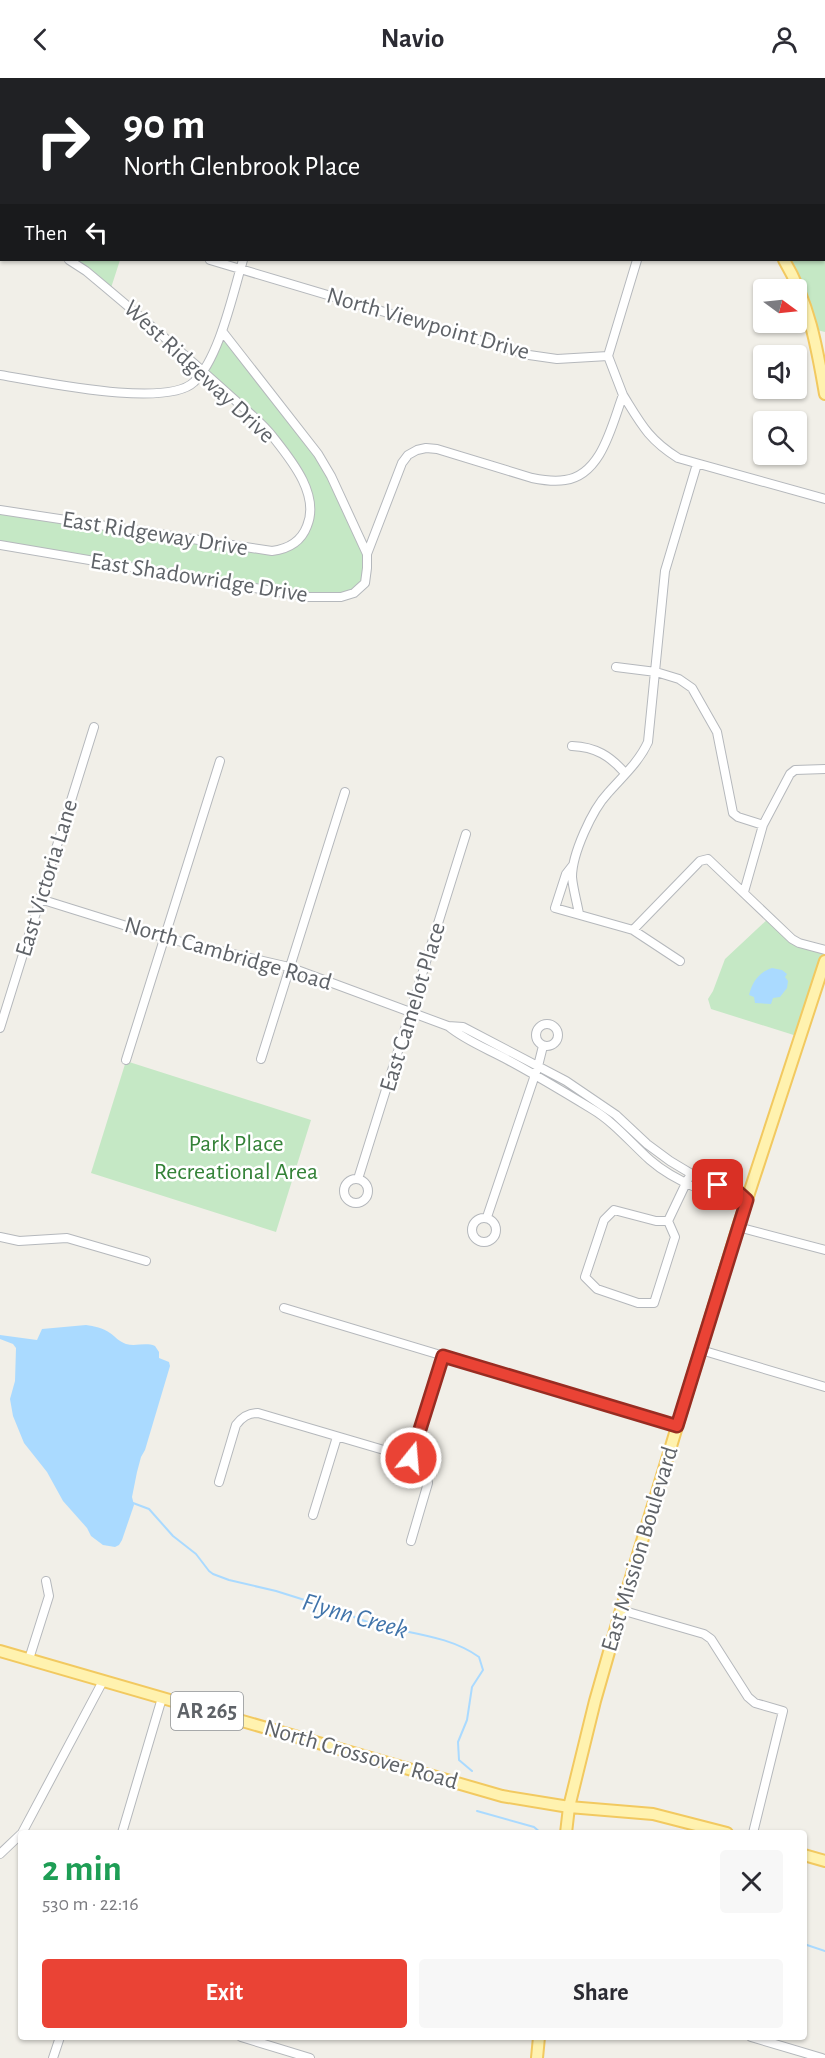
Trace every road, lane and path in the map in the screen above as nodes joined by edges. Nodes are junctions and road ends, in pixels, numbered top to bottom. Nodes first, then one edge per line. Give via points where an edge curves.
1 (71, 261) edge
2 (214, 261) edge
3 (243, 261) edge
4 (637, 261) edge
5 (785, 261) edge
6 (241, 268) junction
7 (222, 331) junction
8 (608, 356) junction
9 (203, 372) junction
10 (0, 375) edge
11 (825, 394) edge
12 (623, 395) junction
13 (697, 464) junction
14 (825, 499) edge
15 (0, 510) edge
16 (304, 534) joint
17 (0, 545) edge
18 (367, 554) junction
19 (616, 667) dead end
20 (656, 672) junction
21 (94, 727) dead end
22 (572, 746) dead end
23 (220, 760) dead end
24 (825, 769) edge
25 (625, 773) junction
26 (345, 792) dead end
27 (763, 825) junction
28 (466, 834) dead end
29 (574, 864) junction
30 (744, 891) junction
31 (40, 899) junction
32 (579, 914) junction
33 (633, 930) junction
34 (165, 938) junction
35 (825, 950) edge
36 (680, 960) dead end
37 (825, 961) edge
38 (289, 967) junction
39 (412, 1012) junction
40 (448, 1026) junction
41 (0, 1028) edge
42 (543, 1046) dead end
43 (261, 1059) dead end
44 (126, 1060) dead end
45 (538, 1066) junction
46 (535, 1076) junction
47 (688, 1178) junction
48 (358, 1179) dead end
49 (747, 1200) junction
50 (488, 1217) dead end
51 (668, 1221) junction
52 (738, 1227) junction
53 (0, 1237) edge
54 (825, 1250) edge
55 (146, 1261) dead end
56 (284, 1308) dead end
57 (701, 1350) junction
58 (443, 1356) junction
59 (825, 1387) edge
60 (677, 1426) junction
61 (337, 1437) junction
62 (411, 1458) junction
63 (219, 1482) dead end
64 (313, 1515) dead end
65 (411, 1541) dead end
66 (46, 1581) dead end
67 (621, 1610) junction
68 (0, 1651) edge
69 (29, 1659) junction
70 (103, 1681) junction
71 (162, 1698) junction
72 (569, 1807) junction
73 (23, 1830) edge
74 (123, 1830) edge
75 (566, 1830) edge
76 (715, 1830) edge
77 (754, 1830) edge
78 (18, 1837) edge
79 (0, 1854) edge
80 (807, 1856) edge
81 (825, 1861) edge
82 (59, 2040) edge
83 (252, 2040) edge
84 (539, 2040) edge
85 (761, 2040) edge
86 (53, 2058) edge
87 (310, 2058) edge
88 (537, 2058) edge
89 (822, 2058) edge

1 - 9 street, West Ridgeway Drive
2 - 6 street, North Viewpoint Drive
3 - 6 street
4 - 8 street
5 - 11 main road via 807,309
6 - 7 street
6 - 8 street, North Viewpoint Drive via 529,355 557,359
7 - 9 street
7 - 18 street via 318,454
8 - 12 street
9 - 10 street via 180,391 146,394
9 - 16 street, West Ridgeway Drive via 272,435 295,467 310,504
12 - 13 street via 653,441 678,458
12 - 18 street via 607,442 596,459 566,480 532,478 436,449 426,448 408,455
13 - 14 street
13 - 20 street via 665,571
15 - 16 street, East Ridgeway Drive via 264,551 283,550
17 - 18 street, East Shadowridge Drive via 326,598 354,593 365,583
19 - 20 street
20 - 25 street via 648,742
20 - 27 street via 692,688 717,732 733,813
21 - 31 street, East Victoria Lane
22 - 25 street via 602,753
23 - 34 street
24 - 27 street via 795,770 790,774
25 - 29 street via 589,819
26 - 38 street
27 - 30 street
28 - 39 street, East Camelot Place
29 - 32 street via 572,877
29 - 32 street via 566,874 555,908
30 - 33 street via 713,862 704,859
30 - 35 street via 792,939
31 - 34 street, North Cambridge Road
31 - 41 street, East Victoria Lane
32 - 33 street
33 - 36 street
34 - 38 street, North Cambridge Road
34 - 44 street
37 - 49 main road, East Mission Boulevard
38 - 39 street, North Cambridge Road
38 - 43 street
39 - 40 street, North Cambridge Road
39 - 48 street, East Camelot Place
40 - 45 street, North Cambridge Road via 464,1027
40 - 46 street, North Cambridge Road via 459,1036
42 - 45 street
45 - 46 street
45 - 47 street, North Cambridge Road via 592,1097
46 - 47 street, North Cambridge Road via 604,1117 652,1162
46 - 50 street
47 - 49 street, North Cambridge Road via 736,1190
47 - 51 street
49 - 52 main road, East Mission Boulevard
51 - 51 street via 675,1237 654,1303 638,1303 597,1289 585,1277 604,1220 614,1210
52 - 54 street
52 - 57 main road, East Mission Boulevard
53 - 55 street via 19,1241 67,1238
56 - 58 street
57 - 59 street
57 - 60 main road, East Mission Boulevard
58 - 60 street
58 - 62 street
60 - 67 main road, East Mission Boulevard
61 - 62 street
61 - 63 street via 258,1413 245,1416 236,1425
61 - 64 street
62 - 65 street via 426,1467 428,1483
66 - 69 street via 50,1596
67 - 72 main road, East Mission Boulevard
67 - 77 street via 704,1634 716,1644 748,1697 783,1711
68 - 69 main road, North Crossover Road / AR 265
69 - 70 main road, North Crossover Road / AR 265
70 - 71 main road, North Crossover Road / AR 265
70 - 73 street
71 - 72 main road, North Crossover Road / AR 265 via 502,1796
71 - 74 street
72 - 75 main road, East Mission Boulevard
72 - 76 main road, North Crossover Road / AR 265 via 653,1814
78 - 79 street
80 - 81 main road
82 - 86 street
83 - 87 street
84 - 88 main road
85 - 89 street

